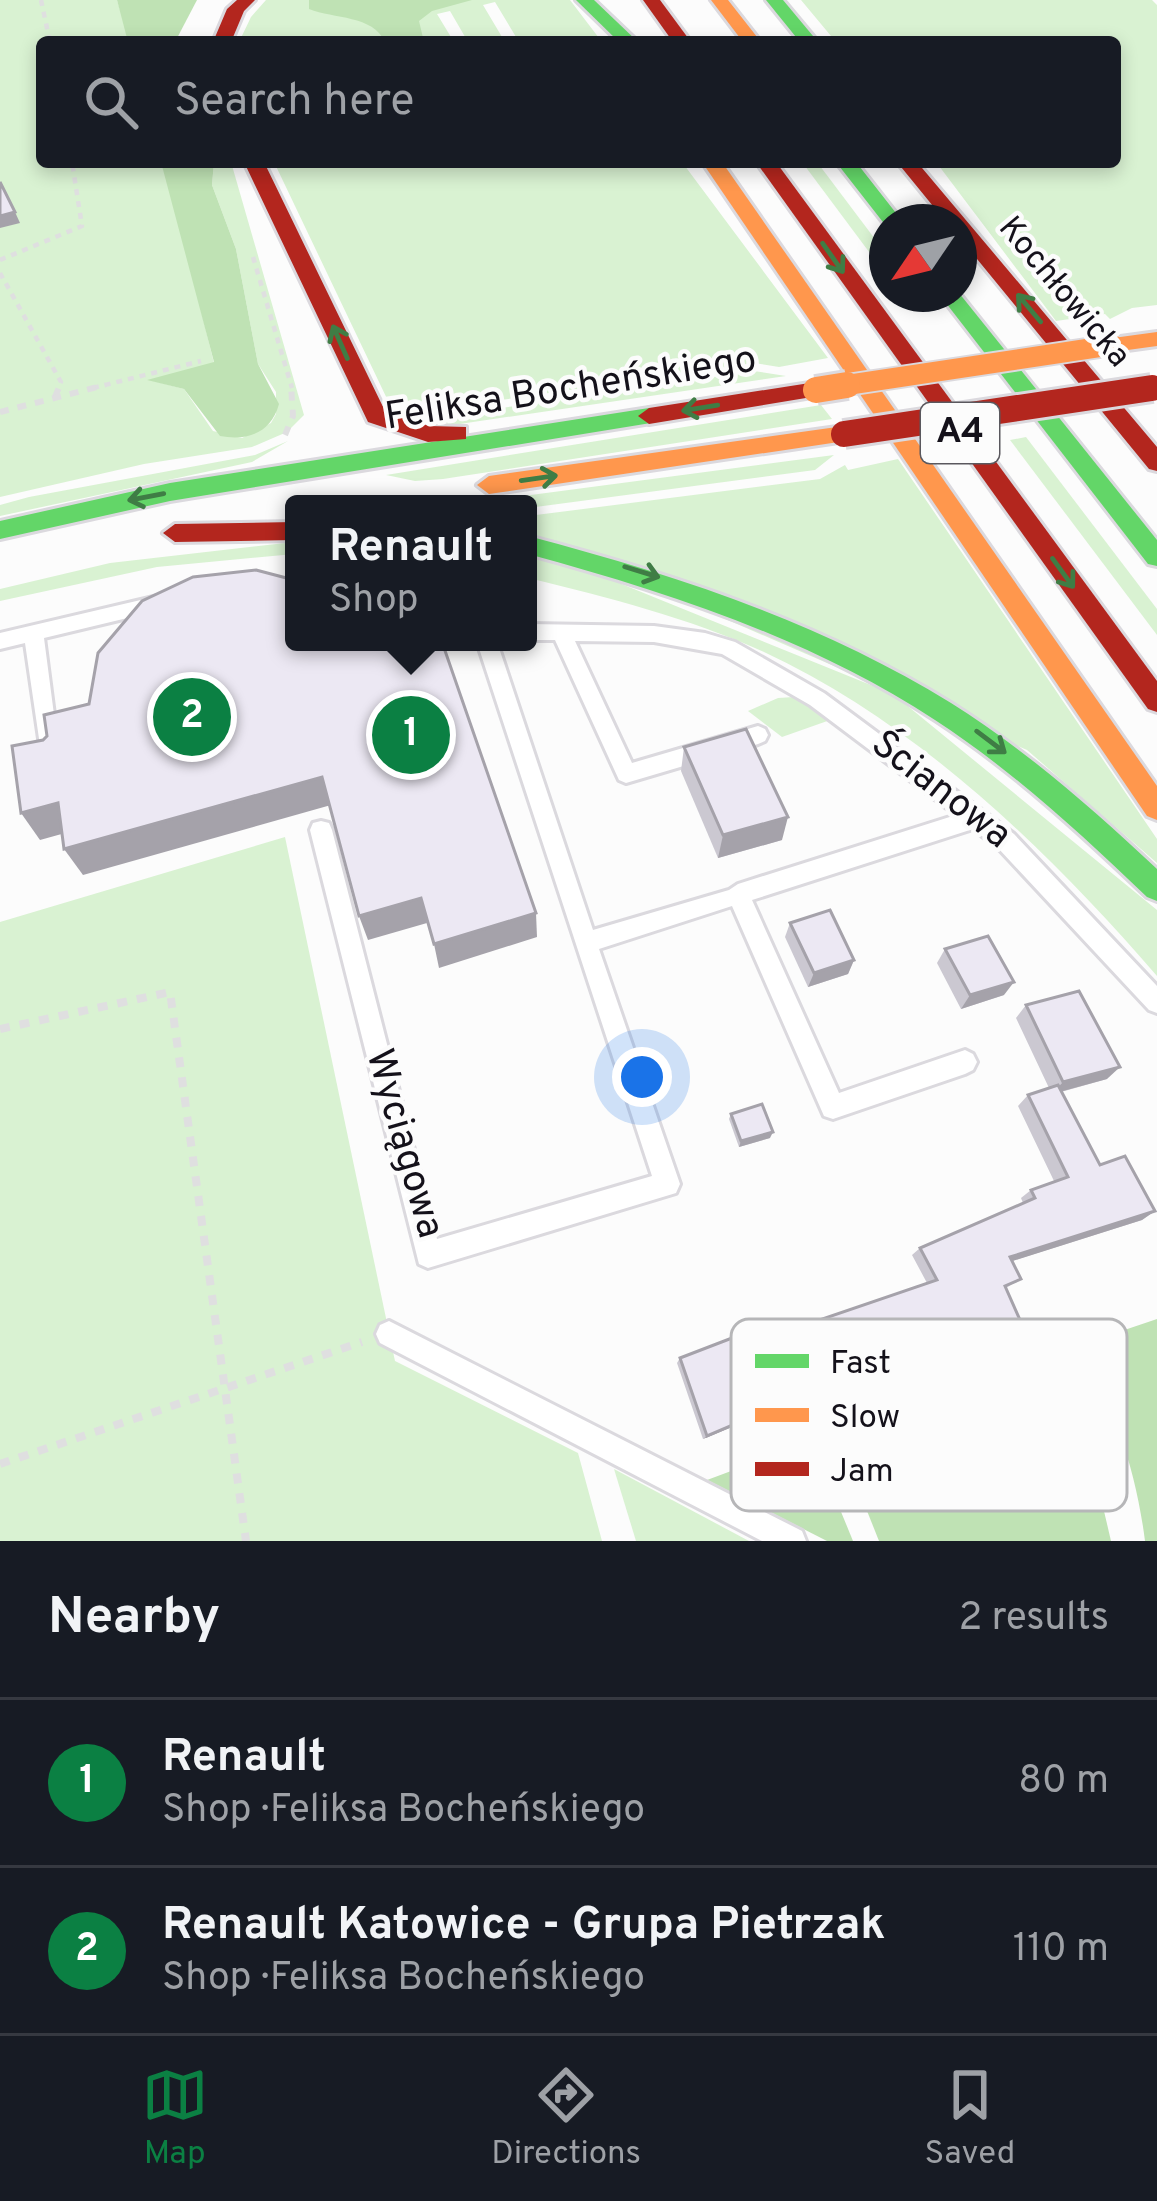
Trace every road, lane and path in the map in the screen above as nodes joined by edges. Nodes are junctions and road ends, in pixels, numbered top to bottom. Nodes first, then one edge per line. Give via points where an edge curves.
1 (41, 0) edge
2 (248, 0) edge
3 (584, 0) edge
4 (600, 0) edge
5 (651, 0) edge
6 (719, 0) edge
7 (774, 0) edge
8 (49, 36) edge
9 (225, 36) edge
10 (623, 36) edge
11 (625, 36) edge
12 (678, 36) edge
13 (747, 36) edge
14 (803, 36) edge
15 (73, 168) edge
16 (252, 168) edge
17 (253, 168) edge
18 (716, 168) edge
19 (770, 168) edge
20 (851, 168) edge
21 (913, 168) edge
22 (878, 204) edge
23 (942, 204) edge
24 (249, 243) dead end
25 (977, 246) edge
26 (0, 260) edge
27 (0, 273) edge
28 (284, 289) dead end
29 (963, 312) edge
30 (1157, 339) edge
31 (201, 361) dead end
32 (1155, 387) edge
33 (55, 398) junction
34 (0, 412) edge
35 (585, 427) junction
36 (284, 438) dead end
37 (338, 449) junction
38 (1157, 463) edge
39 (261, 478) junction
40 (470, 488) dead end
41 (393, 490) dead end
42 (285, 516) edge
43 (0, 530) edge
44 (285, 531) edge
45 (537, 547) edge
46 (1157, 557) edge
47 (184, 598) edge
48 (34, 633) junction
49 (537, 633) edge
50 (562, 634) junction
51 (0, 641) edge
52 (490, 651) edge
53 (1157, 701) edge
54 (758, 735) dead end
55 (50, 761) edge
56 (1157, 808) edge
57 (977, 818) junction
58 (320, 830) dead end
59 (1157, 888) edge
60 (725, 899) dead end
61 (586, 943) junction
62 (1157, 1002) edge
63 (0, 1029) edge
64 (965, 1062) dead end
65 (388, 1334) joint
66 (225, 1389) junction
67 (0, 1464) edge
68 (731, 1510) edge
69 (733, 1511) edge
70 (246, 1541) edge
71 (792, 1541) edge

1 - 8 path
2 - 9 main road
3 - 10 main road
4 - 11 main road
5 - 12 main road
6 - 13 main road
7 - 14 main road
15 - 26 path via 82,226
16 - 28 main road
35 -> 17 main road via 428,434 376,416
18 - 56 main road
19 -> 53 main road, A4
20 - 22 main road
21 - 23 main road, Kochłowicka
24 - 36 path via 295,405
38 -> 25 main road, Kochłowicka
27 - 33 path via 61,382
29 - 46 main road, A4
30 -> 35 main road, Feliksa Bocheńskiego, bridge
31 - 33 path
40 -> 32 main road, Feliksa Bocheńskiego, bridge
33 - 34 path
35 - 37 main road, Feliksa Bocheńskiego
37 - 39 main road, Feliksa Bocheńskiego
37 - 39 main road
37 - 41 main road
39 -> 43 main road, Feliksa Bocheńskiego
42 - 44 main road via 164,535
45 -> 59 main road via 704,591 876,670 1036,776
47 - 48 lane
48 - 51 lane
48 - 55 lane
49 - 50 lane, Ścianowa
50 - 54 lane via 626,774
50 - 57 lane, Ścianowa via 682,636 728,648 818,698
52 - 61 lane
57 - 62 lane, Ścianowa
57 - 64 lane via 738,894 833,1107
58 - 61 lane, Wyciągowa via 428,1256 667,1184
60 - 61 lane
63 - 66 path via 170,992
65 - 66 path
65 - 68 lane
66 - 67 path
66 - 70 path
69 - 71 lane

